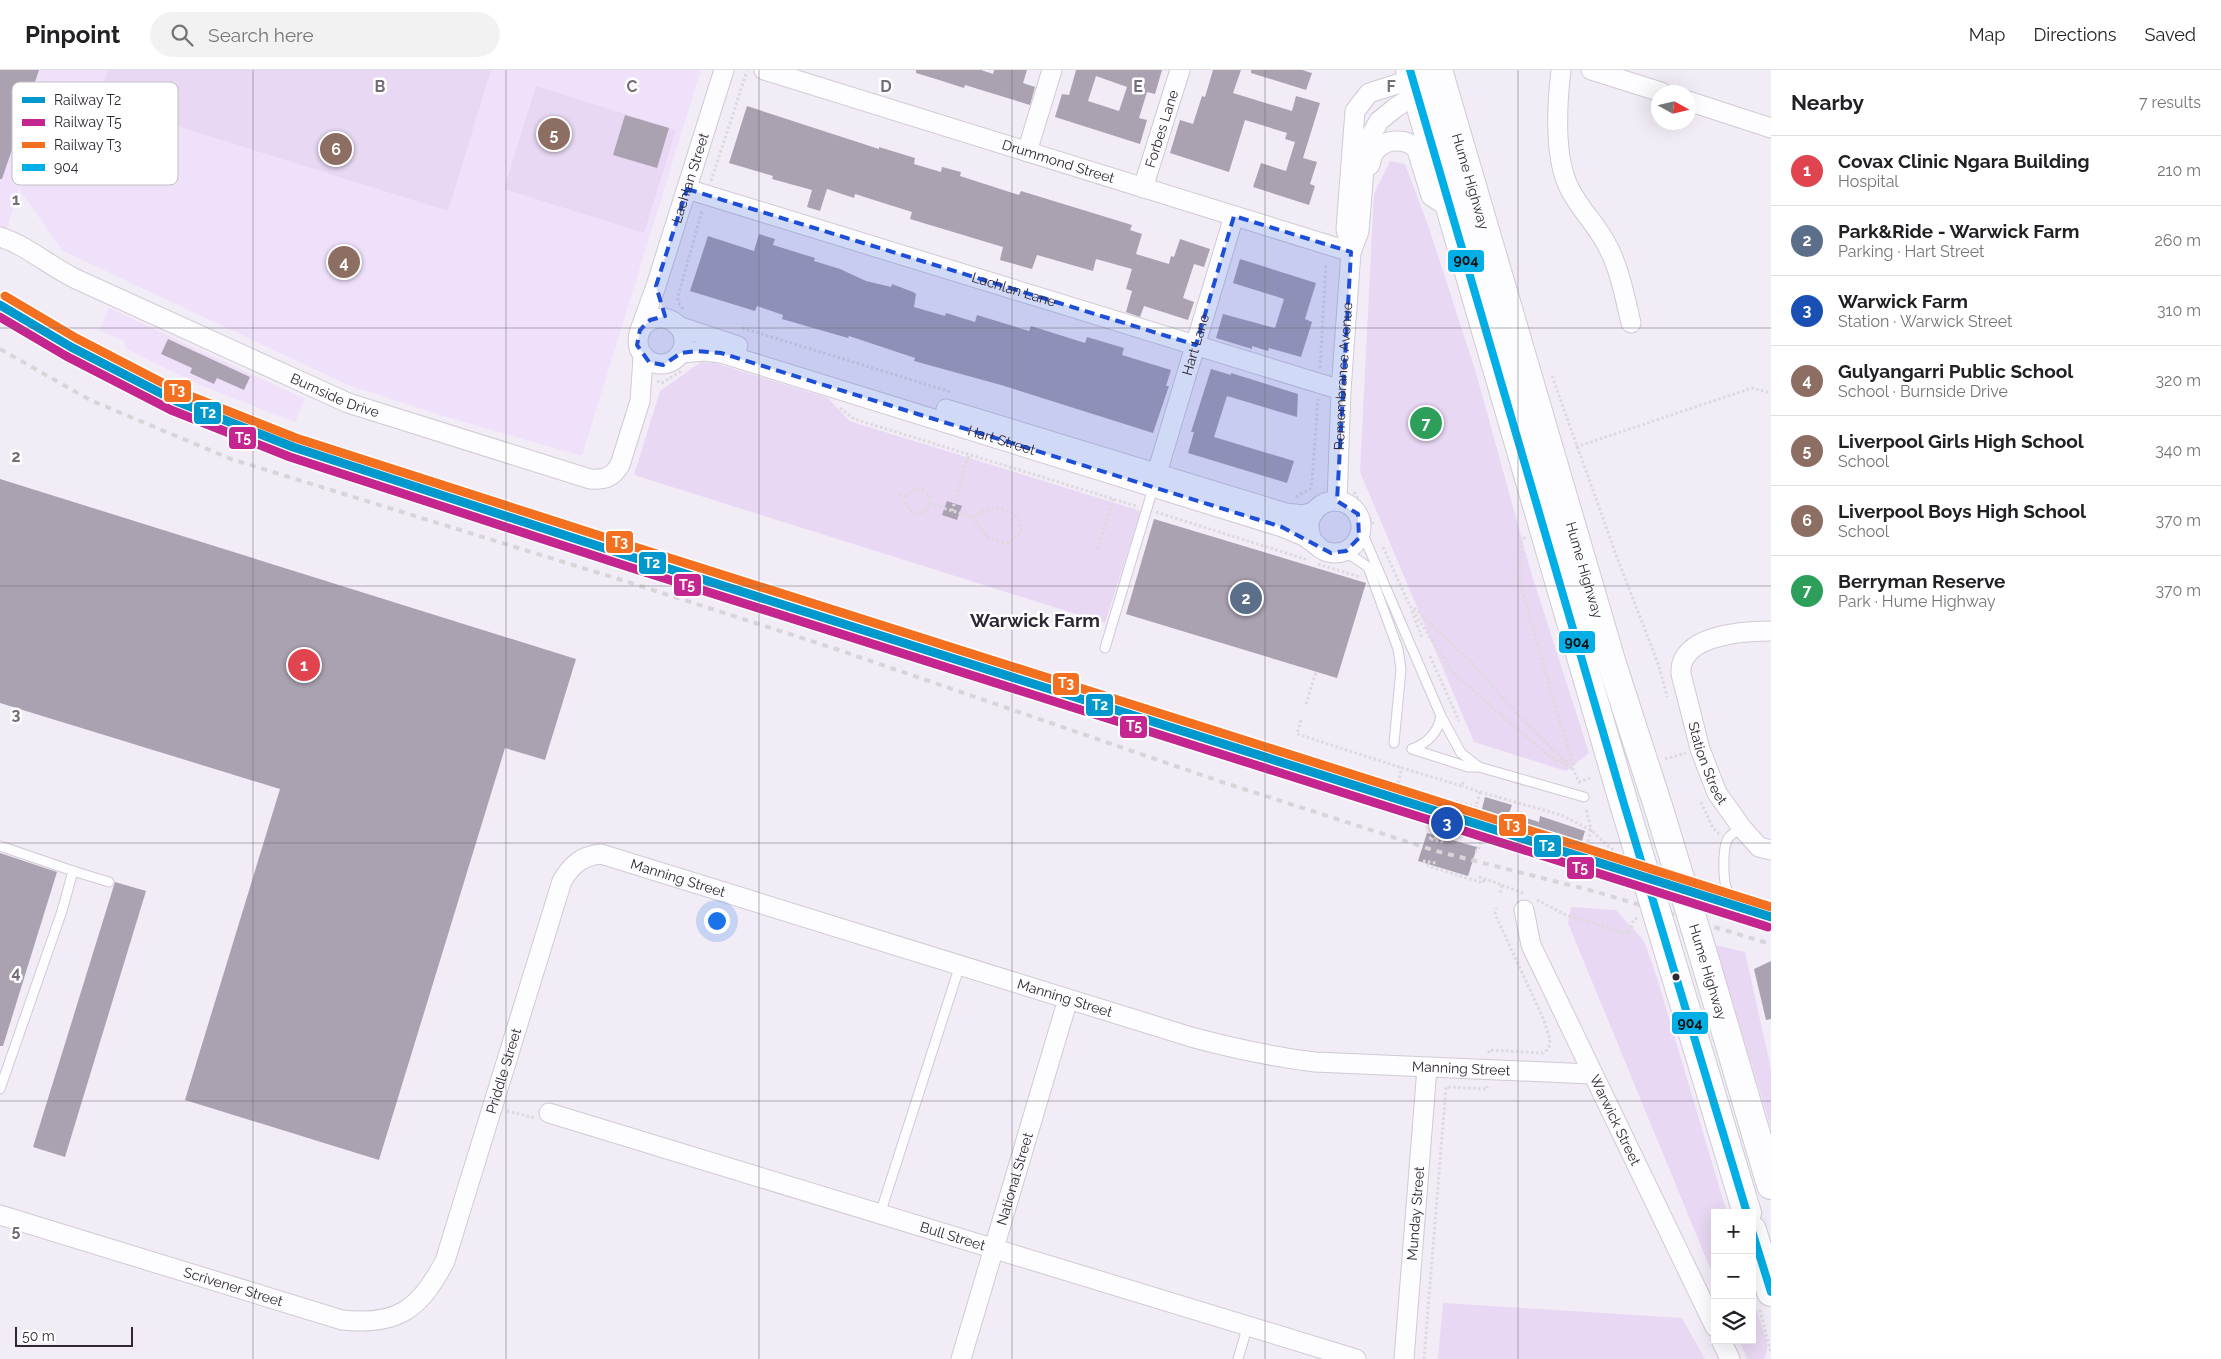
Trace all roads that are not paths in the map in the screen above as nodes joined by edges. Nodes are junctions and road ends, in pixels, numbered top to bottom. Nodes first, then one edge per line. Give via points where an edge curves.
1 (724, 70) edge
2 (764, 70) edge
3 (1052, 70) edge
4 (1180, 70) edge
5 (1561, 70) edge
6 (1591, 70) edge
7 (1428, 76) edge
8 (1651, 89) edge
9 (1696, 104) edge
10 (1771, 128) edge
11 (1027, 152) junction
12 (1143, 188) junction
13 (687, 189) junction
14 (1362, 198) junction
15 (1450, 208) junction
16 (1234, 216) junction
17 (0, 237) edge
18 (1351, 252) junction
19 (656, 286) junction
20 (672, 322) junction
21 (1631, 323) dead end
22 (640, 330) junction
23 (1196, 345) junction
24 (644, 358) junction
25 (679, 361) junction
26 (1341, 390) junction
27 (640, 401) junction
28 (1155, 480) junction
29 (1337, 501) junction
30 (1314, 512) junction
31 (1367, 530) junction
32 (1318, 546) junction
33 (1338, 553) junction
34 (1771, 631) edge
35 (1105, 648) dead end
36 (1442, 716) junction
37 (1394, 743) dead end
38 (1479, 767) junction
39 (1584, 797) road end
40 (1742, 828) junction
41 (0, 846) edge
42 (1771, 850) edge
43 (73, 871) junction
44 (562, 881) joint
45 (109, 882) dead end
46 (1528, 901) road end
47 (1752, 921) dead end
48 (960, 965) junction
49 (1068, 999) junction
50 (1427, 1068) junction
51 (1592, 1074) junction
52 (0, 1089) edge
53 (549, 1114) road end
54 (1771, 1185) edge
55 (1746, 1209) edge
56 (880, 1214) junction
57 (0, 1215) edge
58 (995, 1249) junction
59 (1756, 1252) edge
60 (445, 1261) joint
61 (1764, 1297) edge
62 (1711, 1319) edge
63 (1248, 1326) junction
64 (1723, 1344) edge
65 (961, 1359) edge
66 (1238, 1359) edge
67 (1356, 1359) edge
68 (1404, 1359) edge
69 (1730, 1359) edge

1 - 13 street, Lachlan Street
2 - 11 street, Drummond Street
3 - 11 street
4 - 12 street, Forbes Lane
5 - 21 street via 1559,138 1563,172 1572,194 1609,247 1623,286
6 - 8 street
7 - 14 street, Remembrance Avenue via 1374,130 1365,157
7 - 15 highway, Hume Highway
7 - 18 street, Remembrance Avenue via 1369,93 1355,111 1346,229
7 - 54 highway, Hume Highway, bridge via 1659,808
9 - 10 street
11 - 12 street, Drummond Street
12 - 16 street, Drummond Street
13 - 19 street, Lachlan Street
13 - 23 street, Lachlan Lane
14 - 15 street, Remembrance Avenue via 1376,150 1402,141 1412,144 1416,150 1431,196
14 - 18 street, Remembrance Avenue via 1359,231
15 - 55 highway, Hume Highway, bridge
16 - 18 street, Drummond Street
16 - 23 street, Hart Lane
17 - 27 street, Burnside Drive via 26,248 60,272 348,403 590,479 600,480 615,473
18 - 26 street, Remembrance Avenue
19 - 20 street
19 - 22 street
20 - 22 street via 650,320
20 - 25 street via 684,339
20 - 28 street, Hart Street
22 - 24 street via 637,345
23 - 26 street, Lachlan Lane
23 - 28 street, Hart Lane
24 - 25 street via 656,364
24 - 27 street, Burnside Drive
25 - 27 street, Burnside Drive via 654,379
25 - 28 street, Hart Street via 705,351 721,353
26 - 29 street, Remembrance Avenue
28 - 30 street, Hart Street via 1286,514
28 - 32 street, Hart Street via 1282,527
28 - 35 lane
29 - 30 street via 1324,503
29 - 31 street via 1352,507
30 - 32 street via 1310,519 1310,534
31 - 33 street via 1353,545
31 - 36 lane
32 - 33 street
33 - 37 lane via 1352,556 1368,567 1398,649 1401,669
34 - 40 street, Station Street via 1732,632 1694,647 1683,656 1680,664 1703,756 1718,793
36 - 38 lane via 1461,753
36 - 38 lane via 1432,736 1412,749 1468,767
38 - 39 lane
40 - 42 street, Station Street via 1759,847
40 - 47 lane via 1726,841 1726,889
41 - 43 lane
43 - 45 lane
43 - 52 lane
44 - 48 street, Manning Street via 569,868 579,860 602,854
44 - 60 street, Priddle Street
46 - 51 street, Warwick Street via 1531,945
48 - 49 street, Manning Street
48 - 56 lane
49 - 50 street, Manning Street via 1191,1037 1276,1057
49 - 58 street, National Street
50 - 51 street, Manning Street
50 - 68 street, Munday Street
51 - 62 street, Warwick Street
53 - 56 street, Bull Street
56 - 58 street, Bull Street
57 - 60 street, Scrivener Street via 322,1315 364,1322 385,1320 403,1313 422,1298
58 - 63 street, Bull Street
58 - 65 street, National Street
59 - 61 highway
63 - 66 lane
63 - 67 street, Bull Street
64 - 69 street

